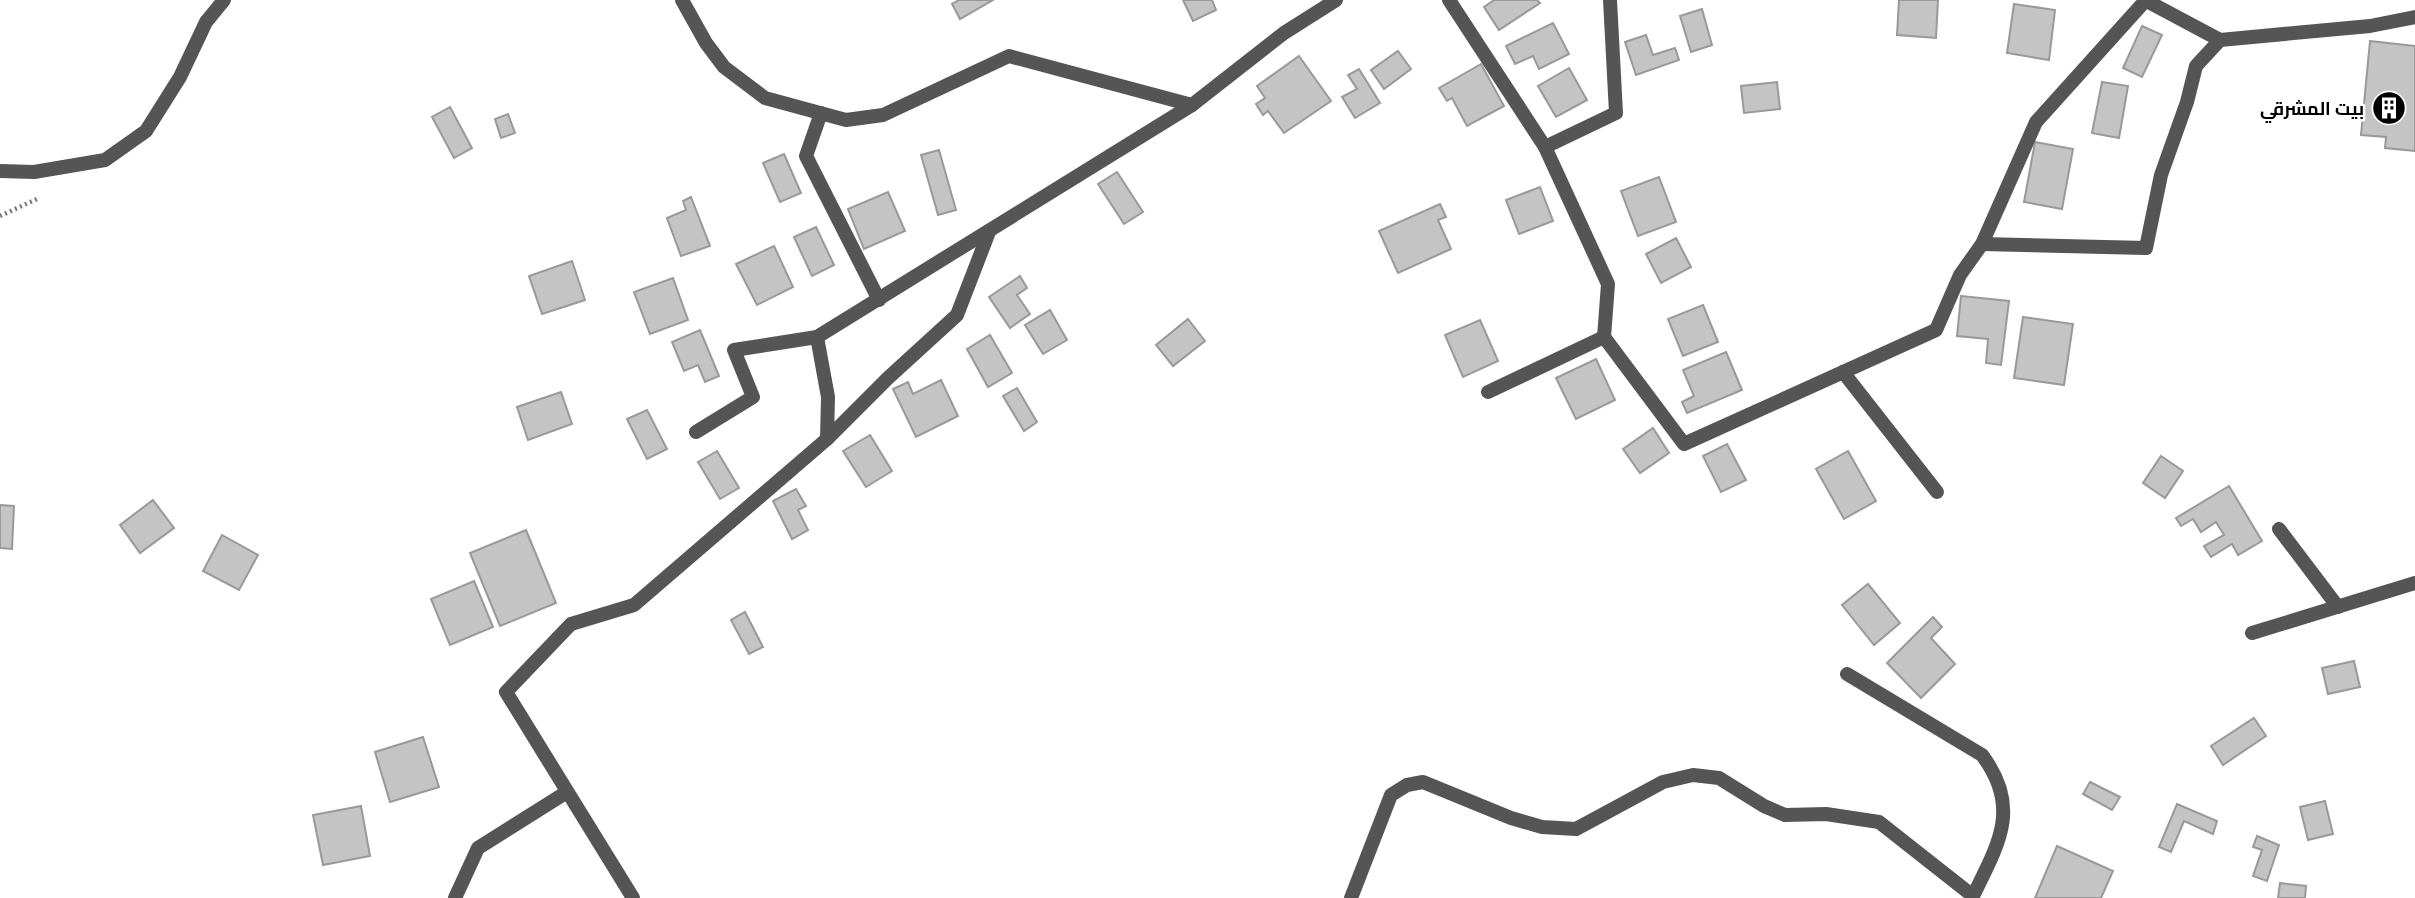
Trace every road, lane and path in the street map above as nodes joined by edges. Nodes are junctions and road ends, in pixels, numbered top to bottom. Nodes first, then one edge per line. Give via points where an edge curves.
1 (224, 0) edge
2 (682, 0) edge
3 (1336, 0) edge
4 (1449, 0) edge
5 (1610, 0) edge
6 (2145, 0) edge
7 (2415, 17) edge
8 (2220, 40) junction
9 (1192, 105) junction
10 (821, 114) junction
11 (1545, 147) junction
12 (0, 172) edge
13 (989, 232) junction
14 (1982, 244) junction
15 (880, 300) junction
16 (817, 337) junction
17 (1604, 337) junction
18 (1843, 372) junction
19 (1488, 392) dead end
20 (696, 432) dead end
21 (827, 439) junction
22 (1937, 492) dead end
23 (2279, 529) dead end
24 (2415, 583) edge
25 (2338, 607) junction
26 (2252, 633) dead end
27 (1847, 674) dead end
28 (568, 792) junction
29 (1973, 897) edge
30 (455, 898) edge
31 (633, 898) edge
32 (1351, 898) edge

1 - 12 street via 206,22 180,77 146,131 105,160 34,172
2 - 10 street via 724,68 765,98
3 - 9 street via 1284,33
4 - 11 street
5 - 11 street via 1616,113
6 - 8 street
6 - 14 street via 2036,122
7 - 8 street via 2370,26
8 - 14 street via 2196,66 2161,175 2146,248
9 - 10 street via 1009,56 883,115 846,120
9 - 13 street
10 - 15 street via 806,156
11 - 17 street via 1608,284
13 - 15 street
13 - 21 street via 957,315
14 - 18 street via 1961,275 1936,330
15 - 16 street
16 - 20 street via 734,351 752,397
16 - 21 street via 828,397
17 - 18 street via 1684,444
17 - 19 street
18 - 22 street
21 - 28 street via 634,605 571,624 506,692
23 - 25 street
24 - 25 street
25 - 26 street
27 - 29 street via 1982,755 1995,772 2004,812 2000,838
28 - 30 street via 478,848
28 - 31 street
29 - 32 street via 1879,822 1826,814 1785,815 1720,778 1693,775 1663,782 1576,829 1542,827 1511,818 1423,782 1407,785 1391,795

